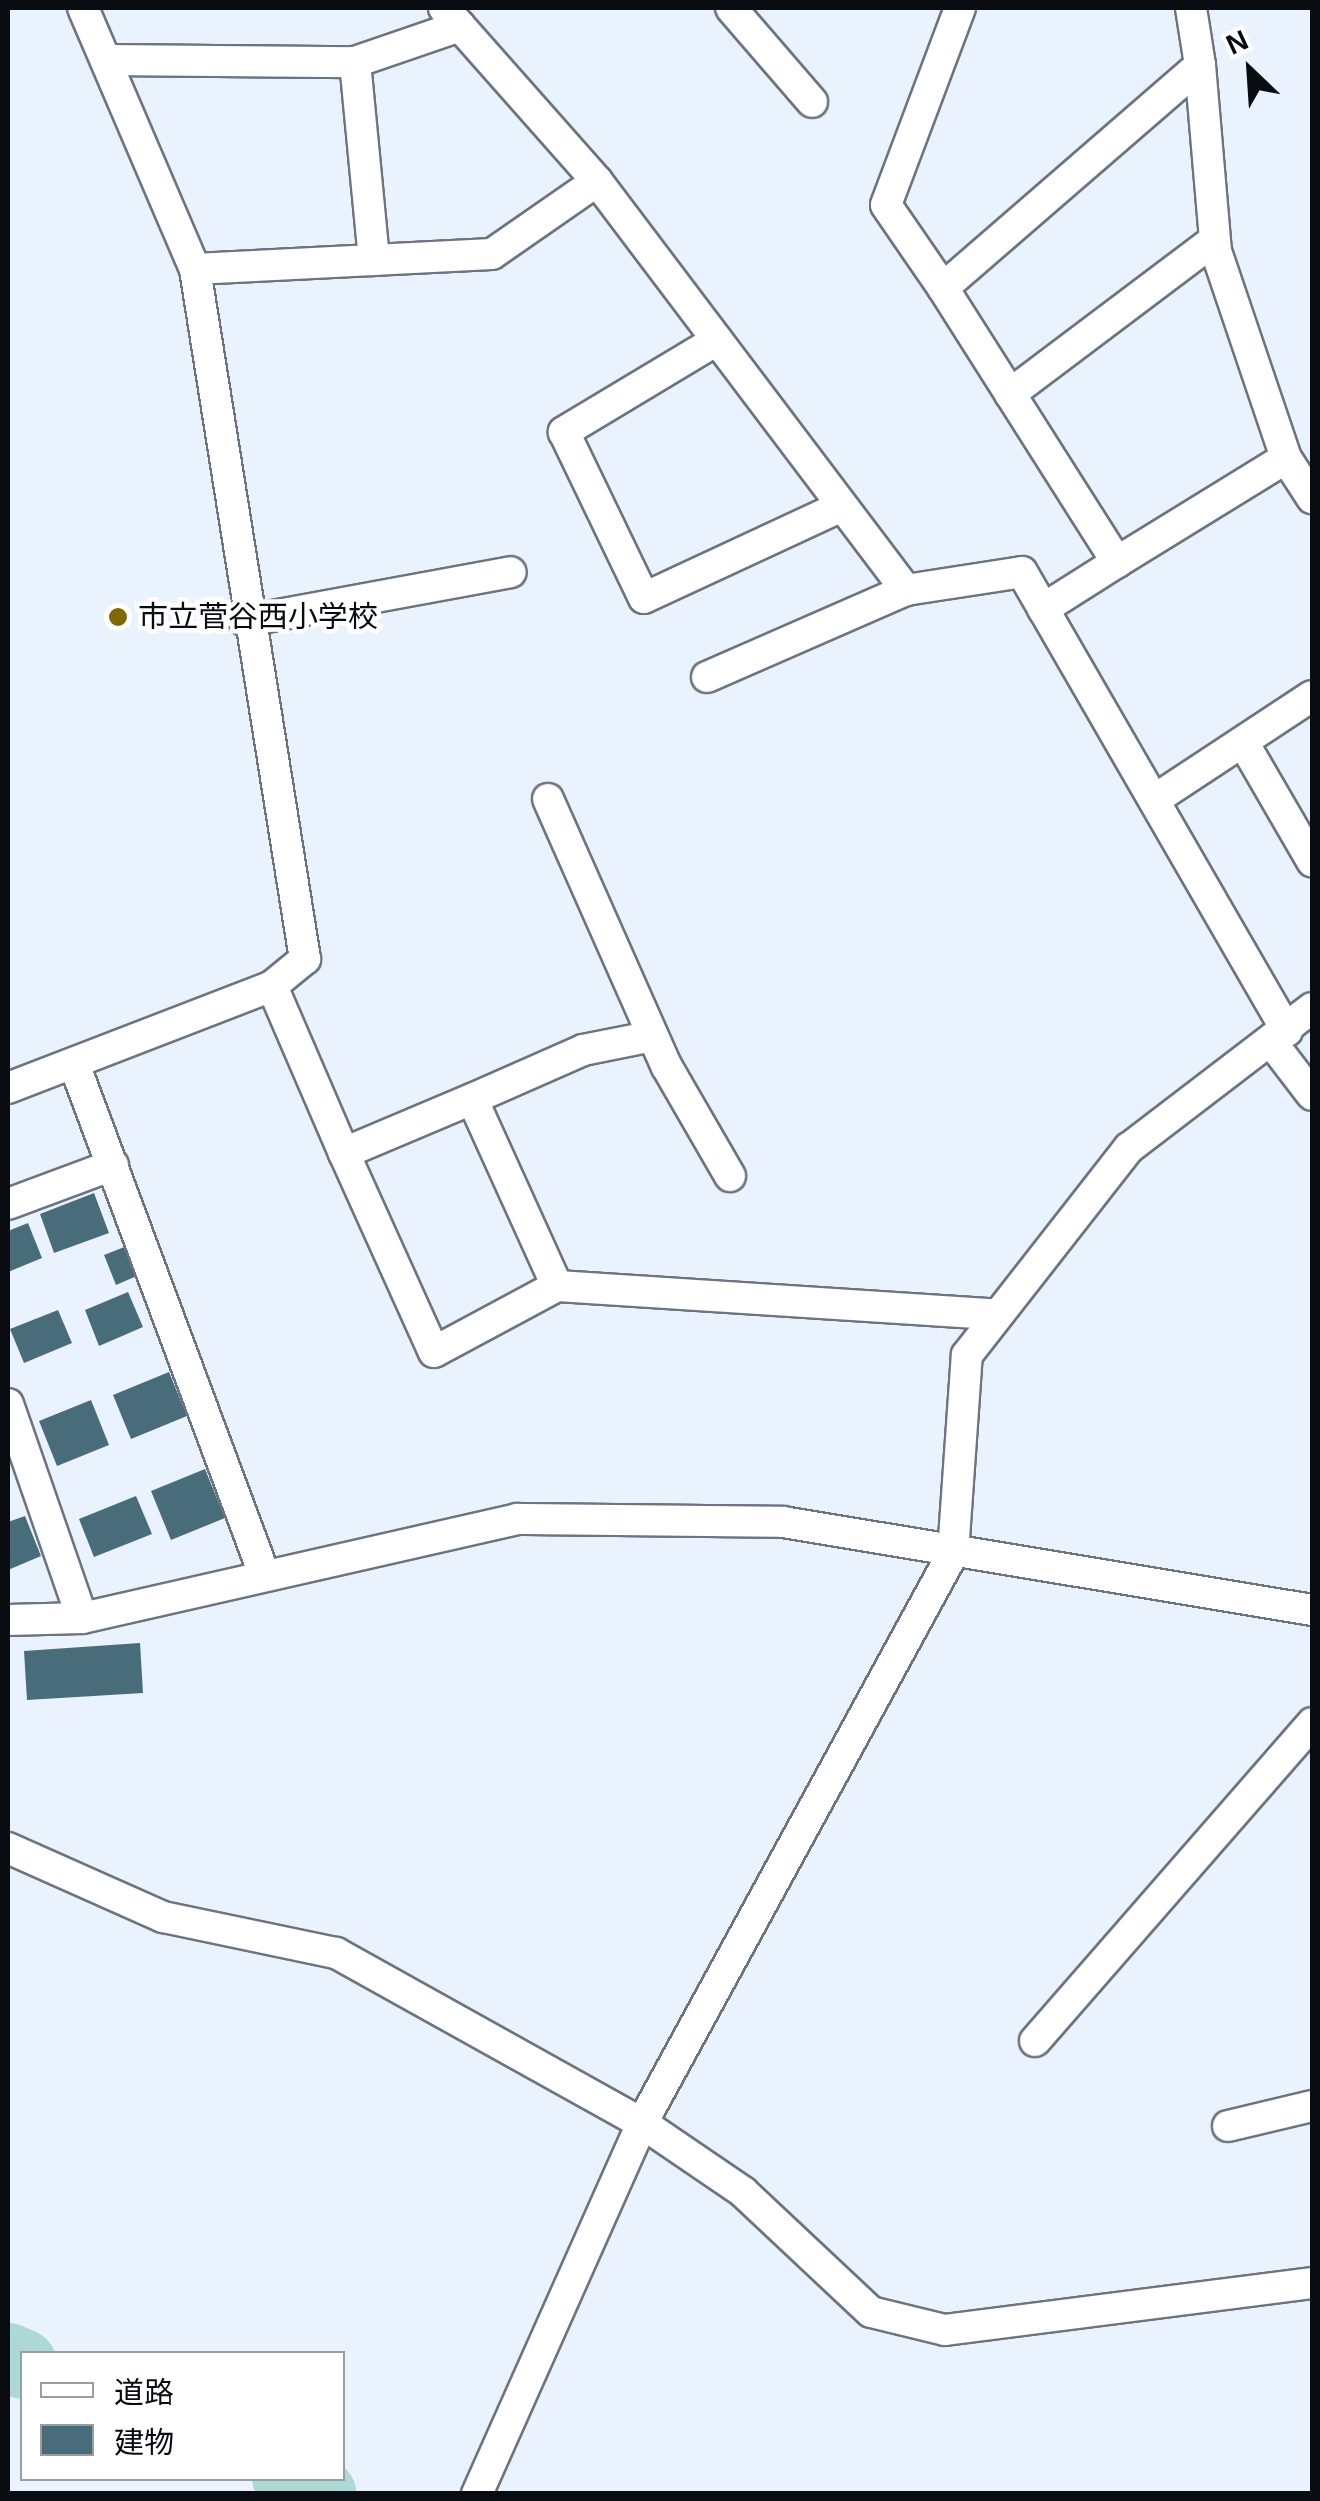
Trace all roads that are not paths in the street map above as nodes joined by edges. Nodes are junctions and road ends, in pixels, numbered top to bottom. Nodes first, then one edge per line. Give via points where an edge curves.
1 (84, 8) edge
2 (731, 8) edge
3 (960, 8) edge
4 (1191, 8) edge
5 (452, 16) edge
6 (106, 60) junction
7 (355, 62) junction
8 (1200, 65) junction
9 (812, 102) dead end
10 (597, 181) junction
11 (1214, 240) junction
12 (374, 260) junction
13 (194, 269) junction
14 (943, 288) junction
15 (717, 340) junction
16 (1010, 394) junction
17 (1286, 458) junction
18 (1312, 498) edge
19 (842, 506) junction
20 (1116, 562) junction
21 (512, 572) dead end
22 (906, 590) junction
23 (1044, 609) junction
24 (245, 621) junction
25 (707, 677) dead end
26 (1312, 696) edge
27 (1243, 742) junction
28 (548, 798) dead end
29 (1154, 800) junction
30 (1312, 862) edge
31 (272, 986) junction
32 (1312, 1008) edge
33 (654, 1036) junction
34 (1280, 1037) junction
35 (76, 1069) junction
36 (8, 1088) edge
37 (1312, 1094) edge
38 (472, 1099) junction
39 (344, 1153) junction
40 (113, 1166) junction
41 (730, 1176) dead end
42 (8, 1204) edge
43 (557, 1286) junction
44 (992, 1314) junction
45 (8, 1404) edge
46 (953, 1553) junction
47 (264, 1574) junction
48 (1312, 1610) edge
49 (82, 1618) junction
50 (8, 1620) edge
51 (1312, 1723) edge
52 (8, 1848) edge
53 (1035, 2042) dead end
54 (1312, 2106) edge
55 (642, 2124) junction
56 (1228, 2126) dead end
57 (1312, 2283) edge
58 (477, 2494) edge

1 - 6 street
2 - 9 street
3 - 14 street via 886,205
4 - 8 street
5 - 7 street
5 - 10 street
6 - 7 street
6 - 13 street
7 - 12 street
8 - 11 street
8 - 14 street
10 - 12 street via 492,254
10 - 15 street
11 - 16 street
11 - 17 street
12 - 13 street
13 - 24 street
14 - 16 street
15 - 19 street
15 - 19 street via 564,432 644,598
16 - 20 street
17 - 18 street
17 - 20 street
19 - 22 street
20 - 23 street
21 - 24 street
22 - 23 street via 1022,572
22 - 25 street
23 - 29 street
24 - 31 street via 305,959
26 - 27 street
27 - 29 street
27 - 30 street
28 - 33 street
29 - 34 street
31 - 35 street
31 - 39 street
32 - 34 street
33 - 38 street via 582,1050
33 - 41 street
34 - 37 street
34 - 44 street via 1130,1148
35 - 36 street
35 - 40 street
38 - 39 street
38 - 43 street
39 - 43 street via 434,1352
40 - 42 street
40 - 47 street
43 - 44 street
44 - 46 street via 967,1355
45 - 49 street
46 - 47 street via 783,1522 517,1519
46 - 48 street
46 - 55 street
47 - 49 street
49 - 50 street
51 - 53 street
52 - 55 street via 164,1917 336,1953
54 - 56 street
55 - 57 street via 744,2192 871,2312 926,2326 1028,2323
55 - 58 street

